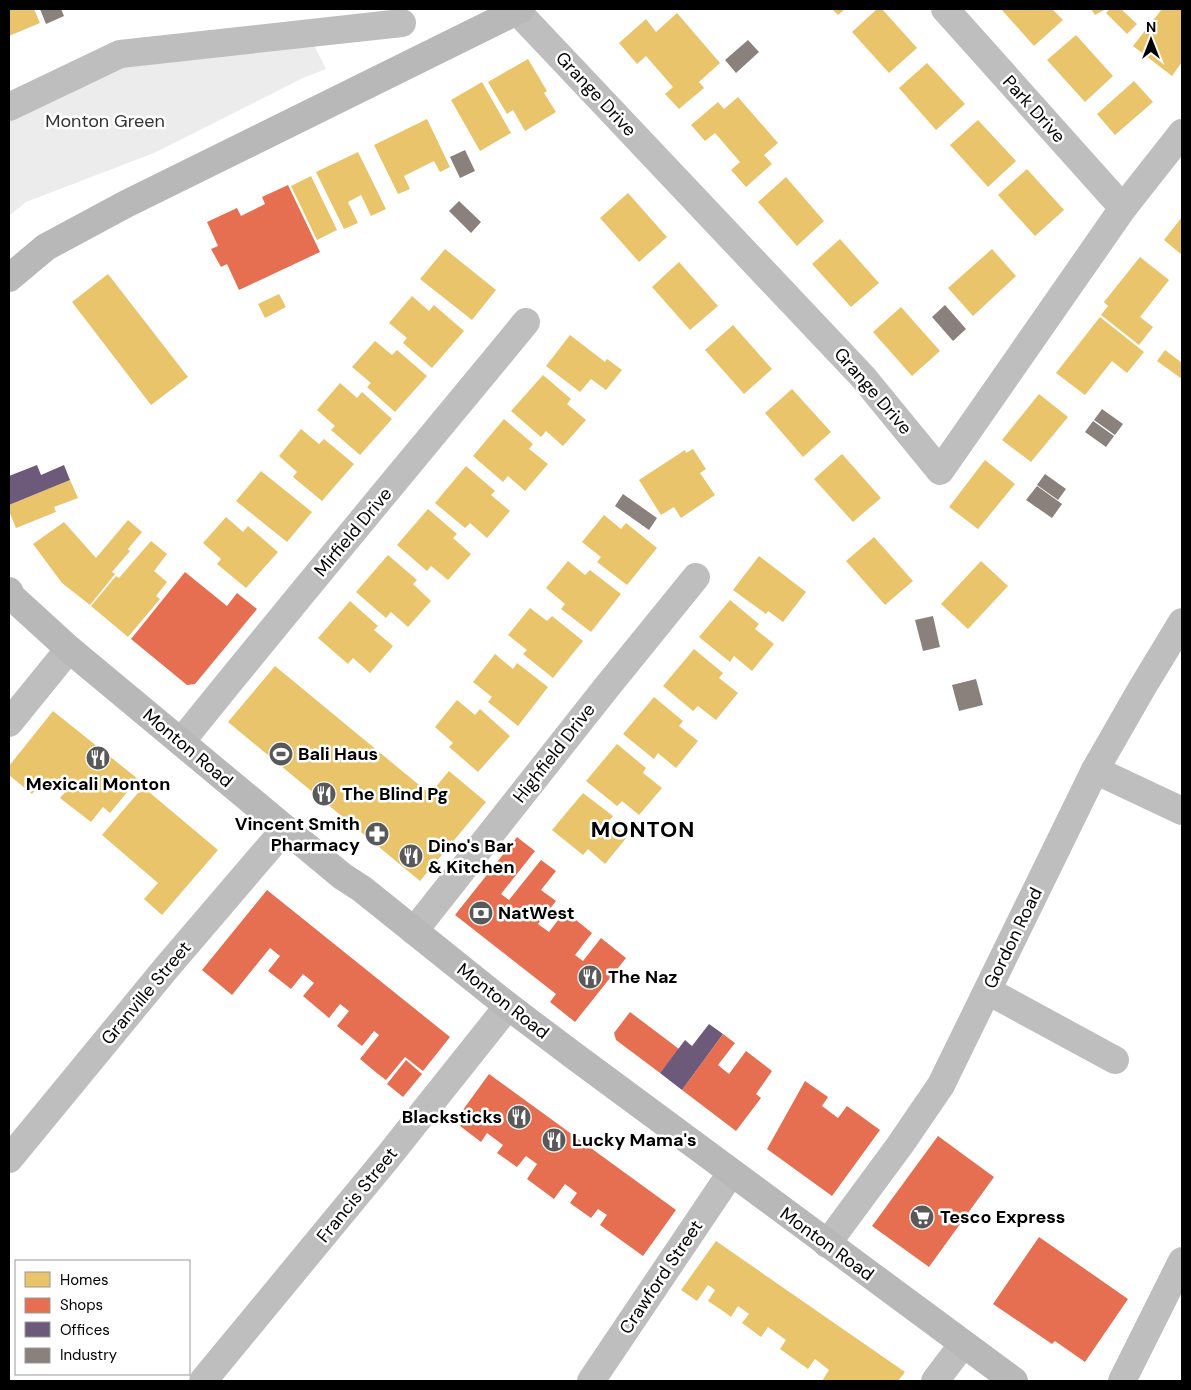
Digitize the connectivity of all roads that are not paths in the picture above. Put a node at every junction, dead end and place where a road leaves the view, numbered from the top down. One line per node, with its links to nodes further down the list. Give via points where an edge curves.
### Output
1 (945, 9): 6 (street, Park Drive)
2 (519, 10): 6 (street, Grange Drive, via 863,377 940,470); 7 (main road, via 126,204 46,247)
3 (402, 22): 4 (street, via 120,54)
4 (9, 107)
5 (1182, 133): 6 (street, Grange Drive)
6 (1123, 208)
7 (9, 278)
8 (526, 322): 14 (street, Mirfield Drive)
9 (696, 577): 18 (street, Highfield Drive)
10 (10, 594): 12 (main road, Monton Road)
11 (1182, 622): 15 (street, Gordon Road)
12 (69, 649): 13 (street); 14 (main road, Monton Road)
13 (9, 722)
14 (181, 742): 17 (main road, Monton Road)
15 (1095, 770): 16 (street); 19 (street, Gordon Road)
16 (1182, 811)
17 (285, 829): 18 (main road, Monton Road); 22 (street, Granville Street)
18 (414, 931): 20 (main road, Monton Road)
19 (988, 991): 21 (street); 24 (street, Gordon Road, via 941,1085)
20 (508, 1006): 23 (main road, Monton Road); 27 (street, Francis Street)
21 (1114, 1060)
22 (9, 1159)
23 (731, 1173): 24 (main road, Monton Road); 28 (street, Crawford Street)
24 (827, 1244): 26 (main road, Monton Road)
25 (1182, 1261): 31 (street)
26 (963, 1344): 29 (street); 30 (main road, Monton Road)
27 (203, 1381)
28 (591, 1381)
29 (935, 1381)
30 (1014, 1381)
31 (1122, 1381)

